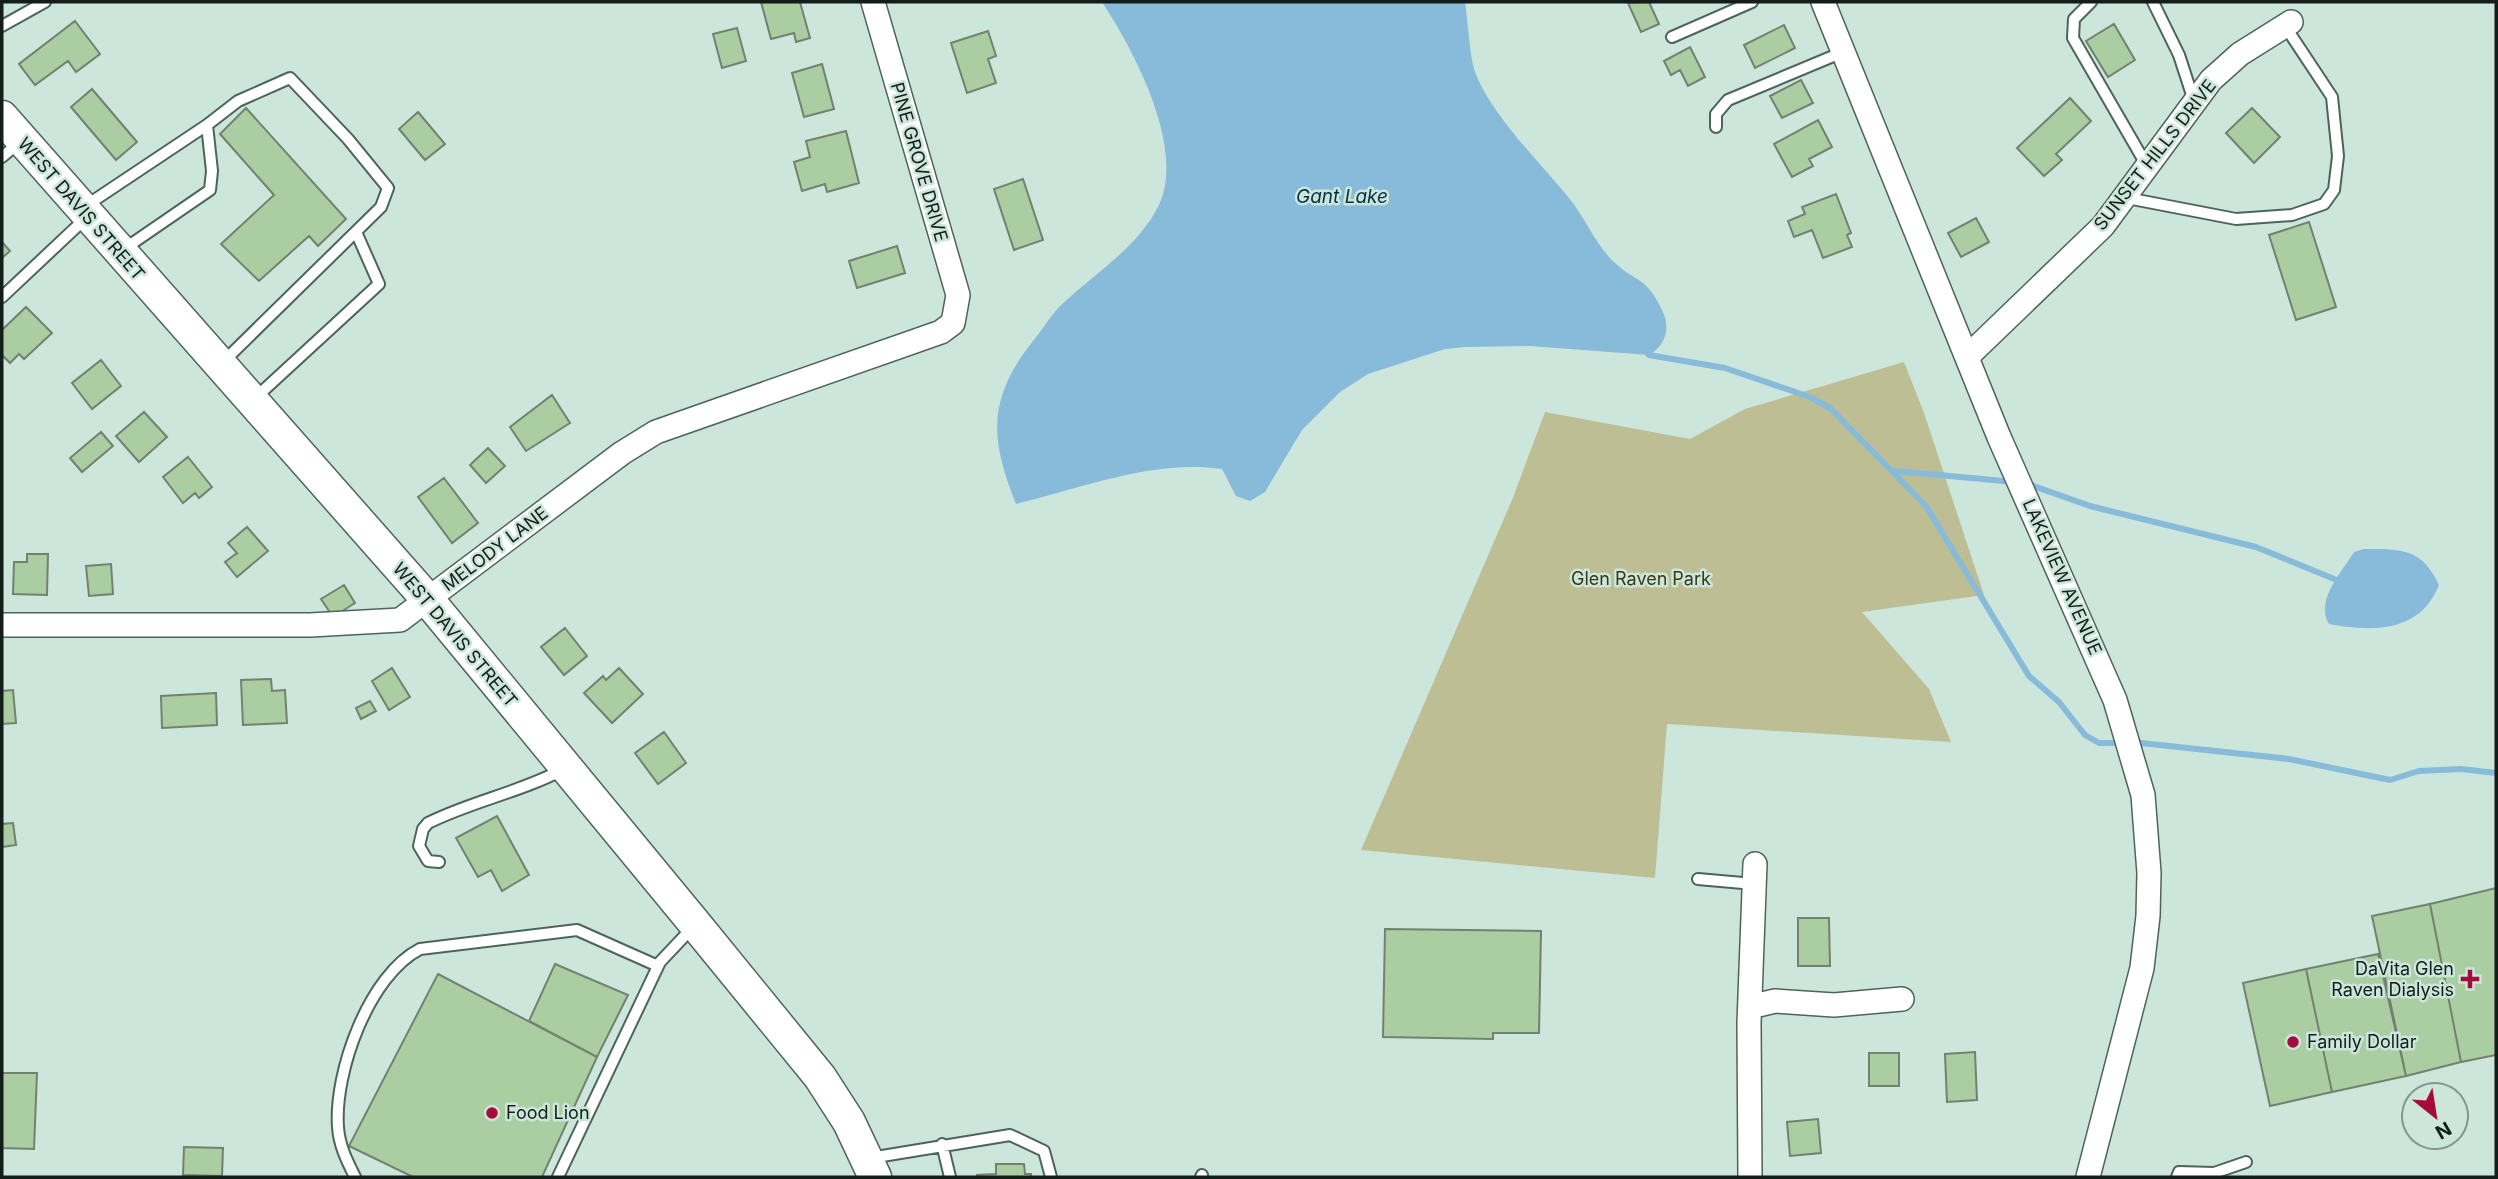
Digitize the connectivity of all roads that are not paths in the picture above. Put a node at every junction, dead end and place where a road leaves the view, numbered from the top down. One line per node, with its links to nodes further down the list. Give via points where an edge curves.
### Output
1 (45, 2): 8 (lane)
2 (873, 2): 21 (street, PINE GROVE DRIVE, via 958,295)
3 (1752, 2): 9 (lane)
4 (1823, 2): 10 (street, LAKEVIEW AVENUE)
5 (2091, 2): 15 (lane, via 2074,19 2073,38)
6 (2153, 2): 11 (lane, via 2179,55)
7 (2288, 24): 11 (street, SUNSET HILLS DRIVE, via 2240,54); 16 (lane, via 2332,97 2338,156 2334,190 2324,204 2292,215 2236,219)
8 (2, 26)
9 (1672, 37)
10 (1843, 52): 13 (lane, via 1728,100 1716,114); 22 (street, LAKEVIEW AVENUE)
11 (2194, 101): 15 (street, SUNSET HILLS DRIVE)
12 (207, 125): 17 (lane); 18 (lane, via 238,101 290,78 388,188 381,207); 19 (lane, via 210,190)
13 (1716, 127)
14 (8, 138): 17 (street, WEST DAVIS STREET)
15 (2147, 166): 16 (street, SUNSET HILLS DRIVE)
16 (2127, 198): 22 (street, SUNSET HILLS DRIVE)
17 (84, 213): 19 (street, WEST DAVIS STREET); 20 (lane)
18 (356, 232): 23 (lane); 24 (lane, via 379,284)
19 (119, 253): 23 (street, WEST DAVIS STREET)
20 (2, 297)
21 (953, 324): 25 (street, MELODY LANE, via 656,432)
22 (1967, 357): 43 (street, LAKEVIEW AVENUE, via 2115,700 2143,795 2149,873 2142,968)
23 (220, 365): 24 (street, WEST DAVIS STREET)
24 (252, 401): 25 (street, WEST DAVIS STREET)
25 (428, 600): 26 (street, MELODY LANE, via 400,620); 27 (street, WEST DAVIS STREET)
26 (2, 625)
27 (566, 768): 28 (lane, via 539,783 428,823 419,846 428,861); 31 (street, WEST DAVIS STREET)
28 (439, 862)
29 (1755, 874): 30 (lane); 34 (street)
30 (1698, 879)
31 (696, 925): 32 (lane, via 671,947); 37 (street, WEST DAVIS STREET, via 820,1077)
32 (658, 967): 38 (lane, via 577,930 420,949 409,955 377,990 346,1060 338,1126 341,1147); 39 (lane)
33 (1902, 999): 34 (street, via 1835,1005 1775,1001)
34 (1750, 1007): 42 (street)
35 (942, 1144): 37 (lane); 40 (lane); 41 (lane, via 1010,1135 1044,1152)
36 (2246, 1162): 44 (lane, via 2214,1173 2179,1172)
37 (872, 1168)
38 (355, 1177)
39 (558, 1177)
40 (950, 1177)
41 (1051, 1177)
42 (1749, 1177)
43 (2088, 1177)
44 (2177, 1177)

